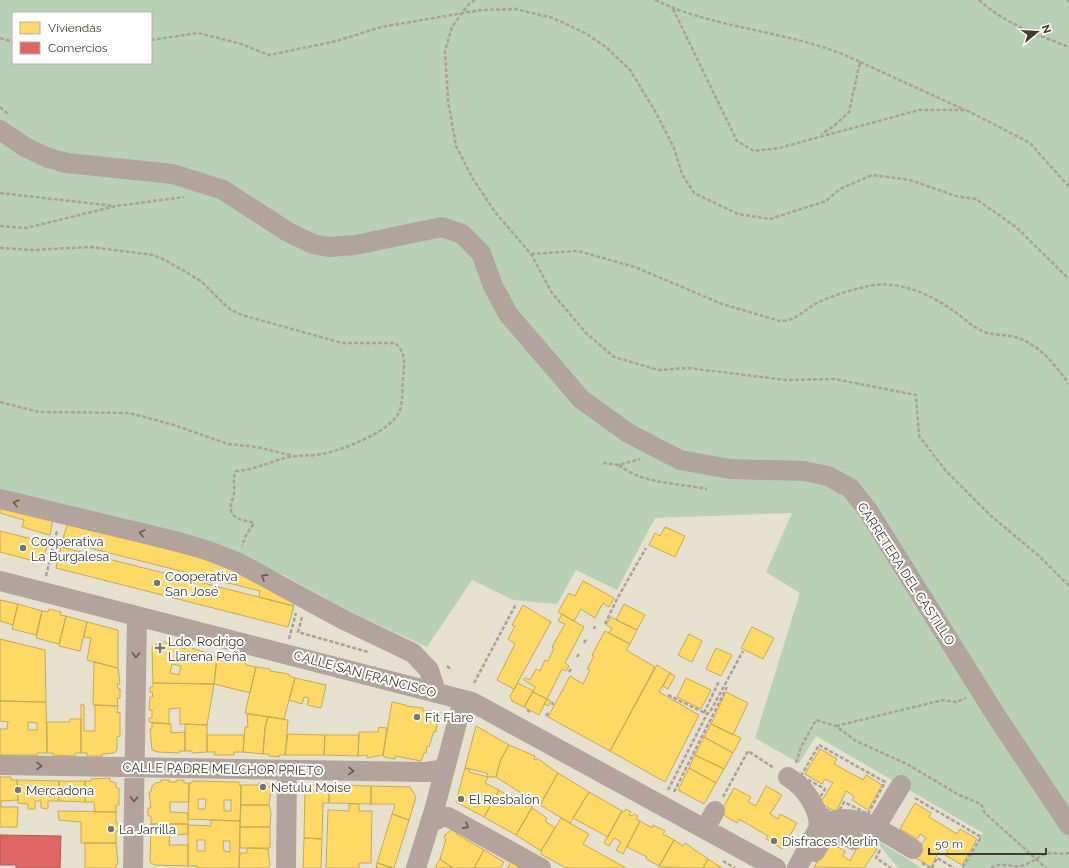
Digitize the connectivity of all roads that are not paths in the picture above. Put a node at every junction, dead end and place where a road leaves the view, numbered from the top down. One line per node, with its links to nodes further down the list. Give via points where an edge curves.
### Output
1 (0, 130): 16 (street, CARRETERA DEL CASTILLO, via 25,147 48,158 67,163 173,174 223,190 288,232 313,244 329,247 354,245 442,227 462,234 481,253 493,286 508,314 581,399 628,433 680,460 730,469 804,471 828,476 850,488 867,509 980,691)
2 (0, 499): 5 (street, one-way to 2, via 429,670 413,654 299,607 237,562 179,542)
3 (0, 581): 4 (street, CALLE SAN FRANCISCO)
4 (137, 616): 5 (street, CALLE SAN FRANCISCO, via 278,651 384,681); 9 (street, one-way to 9)
5 (436, 692): 6 (street, CALLE SAN FRANCISCO)
6 (463, 700): 8 (street); 19 (street, CALLE SAN FRANCISCO, via 667,799)
7 (0, 765): 9 (street, CALLE PADRE MELCHOR PRIETO, one-way to 9)
8 (445, 765): 10 (street, CALLE PADRE MELCHOR PRIETO, one-way to 8, via 433,772); 15 (street)
9 (135, 767): 10 (street, CALLE PADRE MELCHOR PRIETO); 22 (street, one-way to 22)
10 (287, 770): 23 (street)
11 (788, 777): 17 (street, via 803,790 814,806)
12 (901, 788): 18 (street)
13 (796, 801): 27 (street, via 806,811 810,823)
14 (715, 811): 19 (street)
15 (430, 823): 24 (street); 25 (street, one-way to 25, via 448,817)
16 (1069, 825)
17 (819, 827): 18 (street, via 829,821 840,819 862,821); 28 (street)
18 (875, 828): 21 (street)
19 (705, 829): 26 (street, CALLE SAN FRANCISCO)
20 (854, 840): 29 (street, via 845,834 825,835)
21 (913, 849)
22 (133, 868)
23 (286, 868)
24 (416, 868)
25 (542, 868)
26 (776, 868)
27 (786, 868)
28 (797, 868)
29 (806, 868)

